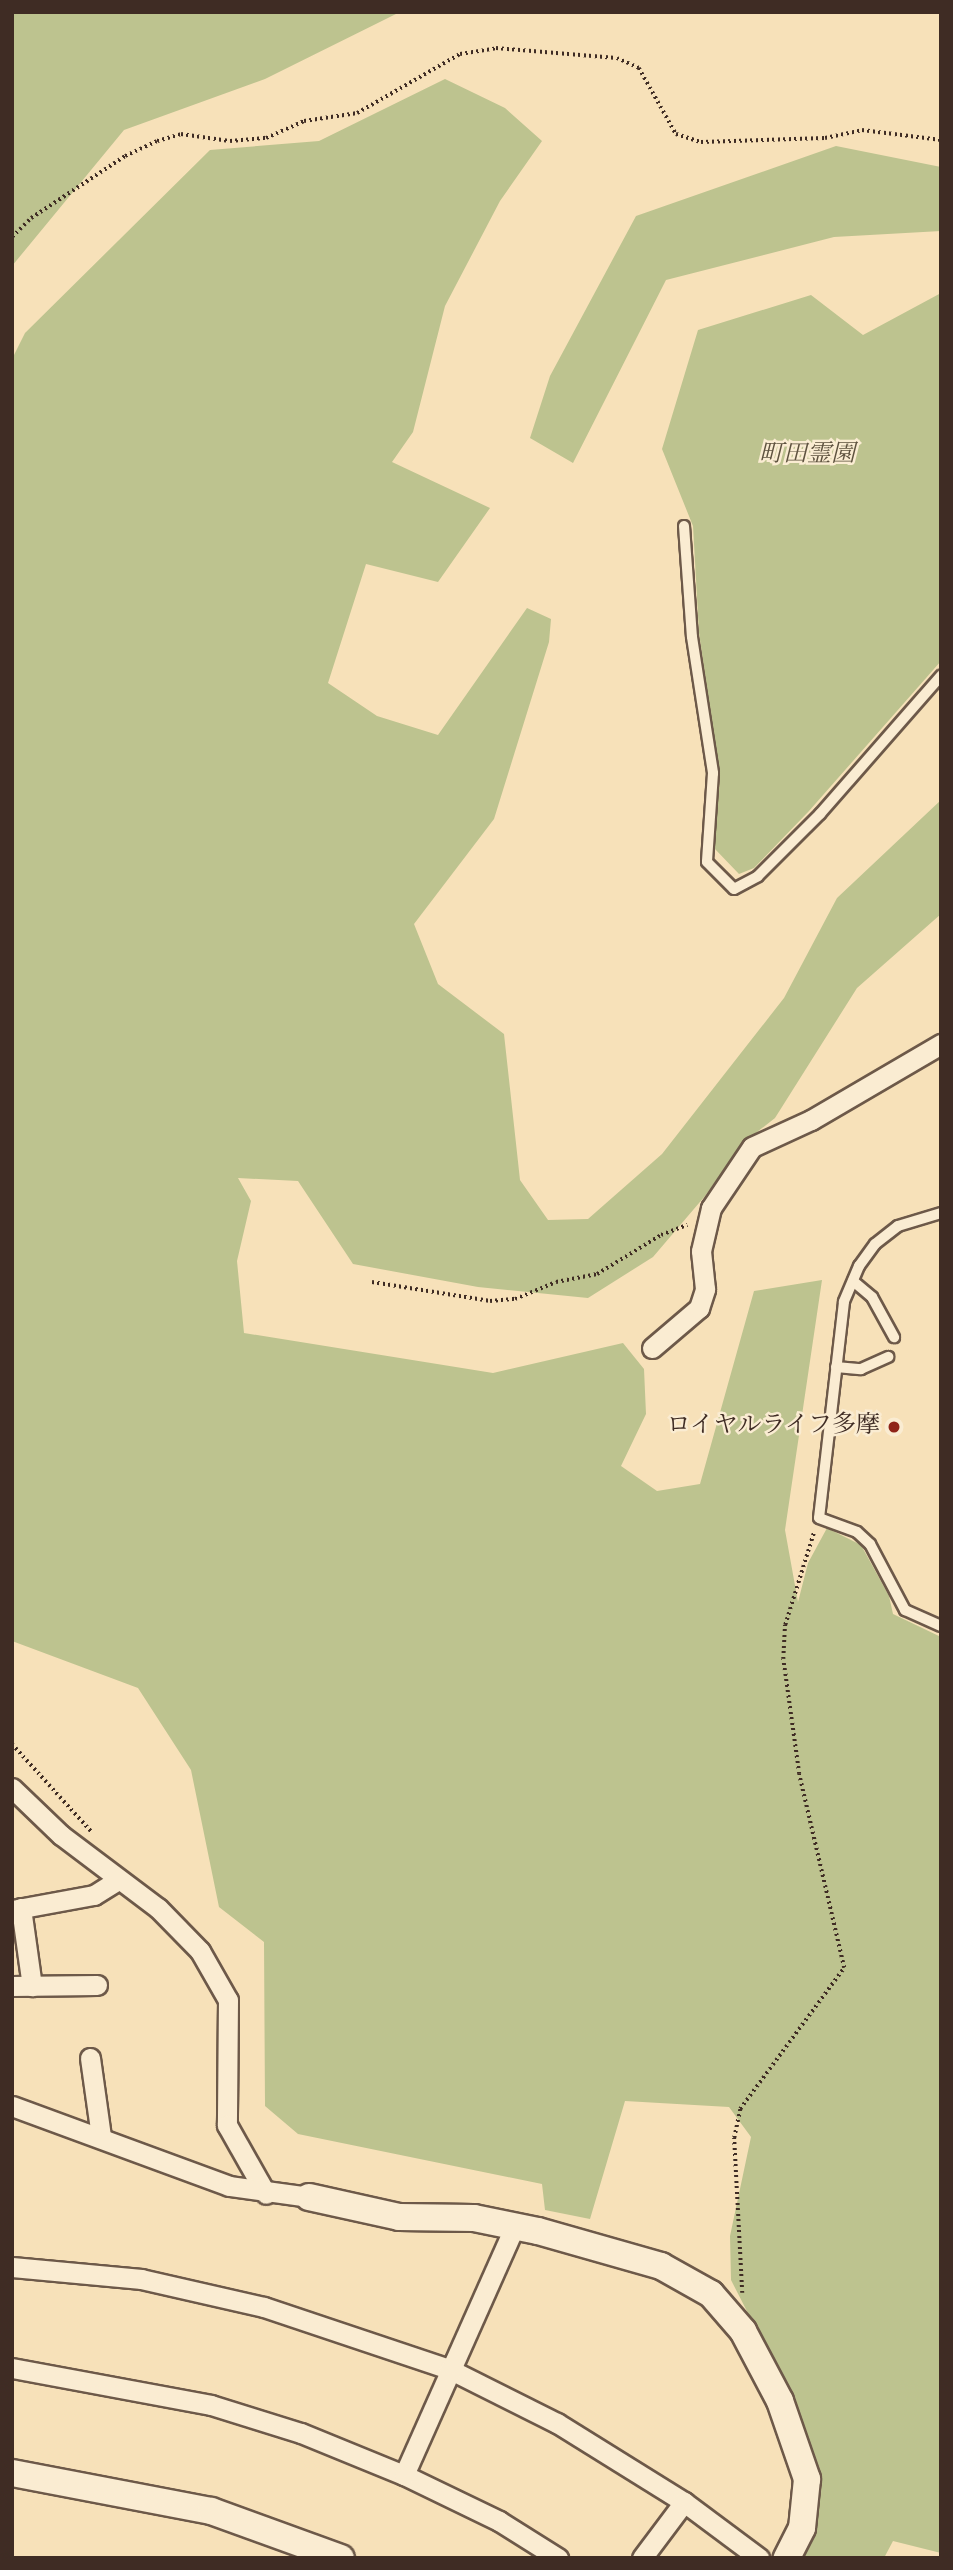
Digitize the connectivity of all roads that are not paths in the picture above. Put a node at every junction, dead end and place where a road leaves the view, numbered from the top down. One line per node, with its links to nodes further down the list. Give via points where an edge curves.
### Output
1 (684, 526): 2 (lane, via 692,637 713,773 707,862 734,889 758,876 820,814)
2 (941, 676)
3 (941, 1044): 7 (street, via 811,1120 752,1147 711,1208 701,1251 705,1289 699,1308)
4 (941, 1213): 5 (lane, via 898,1226 875,1244)
5 (853, 1281): 6 (lane, via 872,1297); 9 (lane, via 844,1302)
6 (894, 1337)
7 (652, 1348)
8 (888, 1357): 9 (lane, via 861,1369)
9 (836, 1367): 10 (lane, via 819,1518 857,1532 870,1544 905,1610)
10 (941, 1626)
11 (12, 1788): 12 (street)
12 (118, 1880): 13 (street, via 94,1895); 20 (street, via 158,1908 200,1951 228,2000 227,2125)
13 (17, 1909): 16 (street)
14 (97, 1985): 16 (street)
15 (12, 1986): 16 (street)
16 (32, 1986)
17 (90, 2058): 19 (street)
18 (12, 2106): 19 (street)
19 (101, 2136): 20 (street, via 229,2186)
20 (266, 2194): 21 (street)
21 (309, 2197): 22 (street, via 399,2217 474,2218)
22 (514, 2226): 25 (street); 33 (street, via 661,2266 711,2294 743,2330 780,2401 807,2479 804,2519)
23 (12, 2267): 25 (street, via 141,2279 264,2307)
24 (12, 2368): 27 (street, via 211,2405 301,2432)
25 (449, 2369): 27 (street); 28 (street, via 557,2423)
26 (12, 2473): 29 (street, via 211,2511)
27 (404, 2475): 30 (street, via 499,2521)
28 (684, 2502): 31 (street); 32 (street)
29 (341, 2558)
30 (558, 2558)
31 (642, 2558)
32 (759, 2558)
33 (788, 2558)

